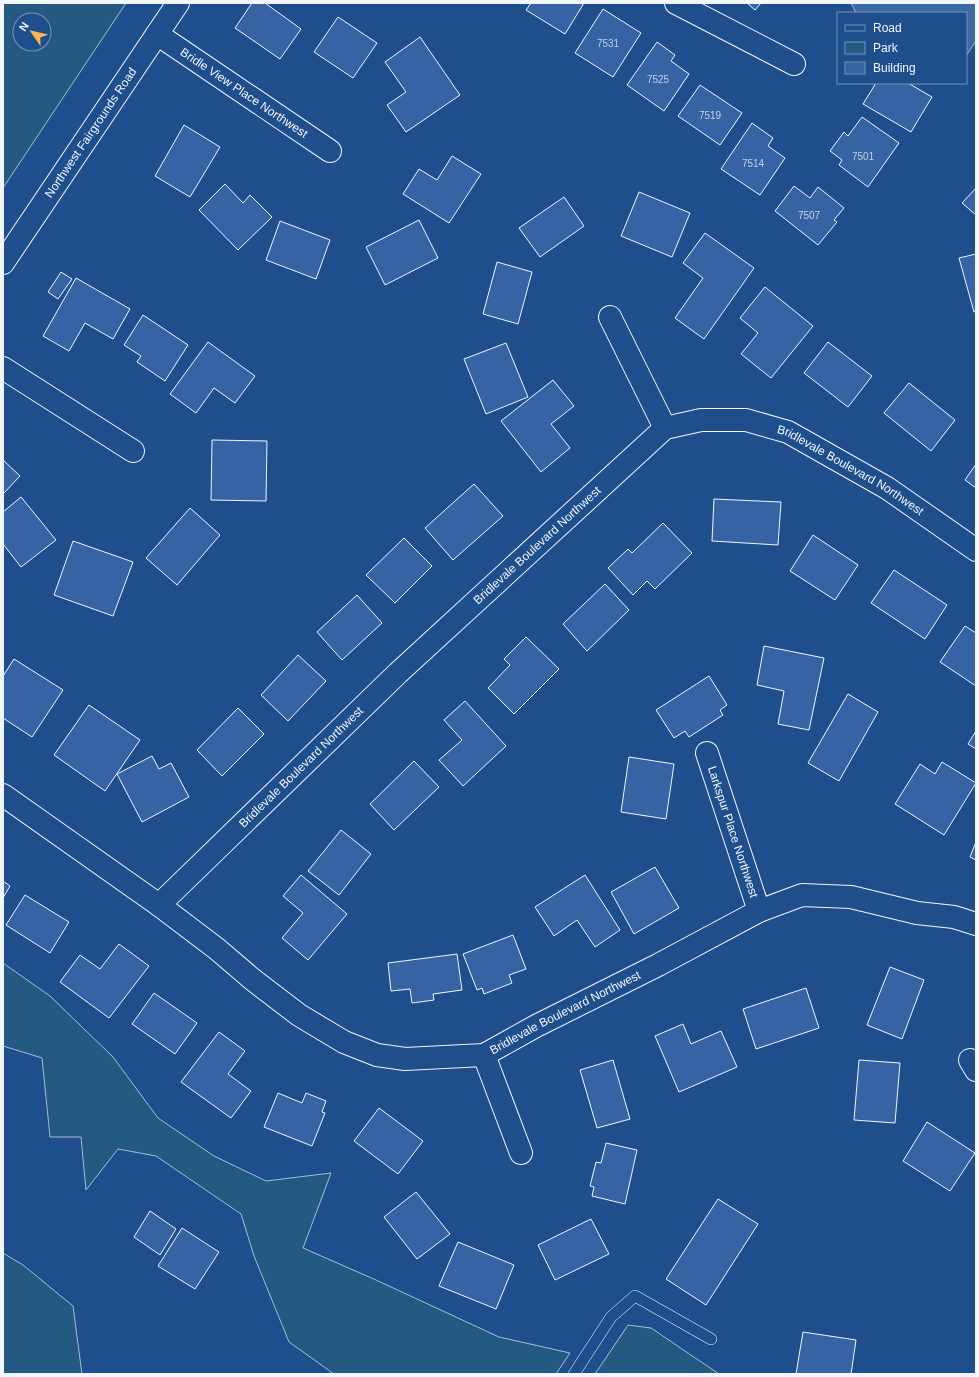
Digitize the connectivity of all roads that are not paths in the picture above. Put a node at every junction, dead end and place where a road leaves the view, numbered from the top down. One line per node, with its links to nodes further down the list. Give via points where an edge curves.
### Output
1 (178, 3): 3 (street, Northwest Fairgrounds Road)
2 (676, 3): 4 (street)
3 (157, 34): 5 (street, Bridle View Place Northwest); 6 (street, Northwest Fairgrounds Road)
4 (794, 64)
5 (330, 151)
6 (3, 263)
7 (610, 317): 9 (street)
8 (3, 368): 10 (street)
9 (665, 428): 11 (street, Bridlevale Boulevard Northwest, via 701,420 746,420 788,432 887,488); 14 (street, Bridlevale Boulevard Northwest, via 398,673)
10 (133, 451)
11 (976, 550)
12 (707, 753): 15 (street, Larkspur Place Northwest)
13 (3, 795): 14 (street, Bridlevale Boulevard Northwest)
14 (159, 905): 17 (street, Bridlevale Boulevard Northwest, via 299,1015 344,1042 377,1055 405,1059)
15 (759, 911): 16 (street, Bridlevale Boulevard Northwest, via 802,895 851,897 917,913 954,917); 17 (street, Bridlevale Boulevard Northwest)
16 (976, 924)
17 (484, 1055): 18 (street)
18 (521, 1153)
19 (711, 1339): 20 (lane, via 635,1296 611,1317)
20 (574, 1374)

